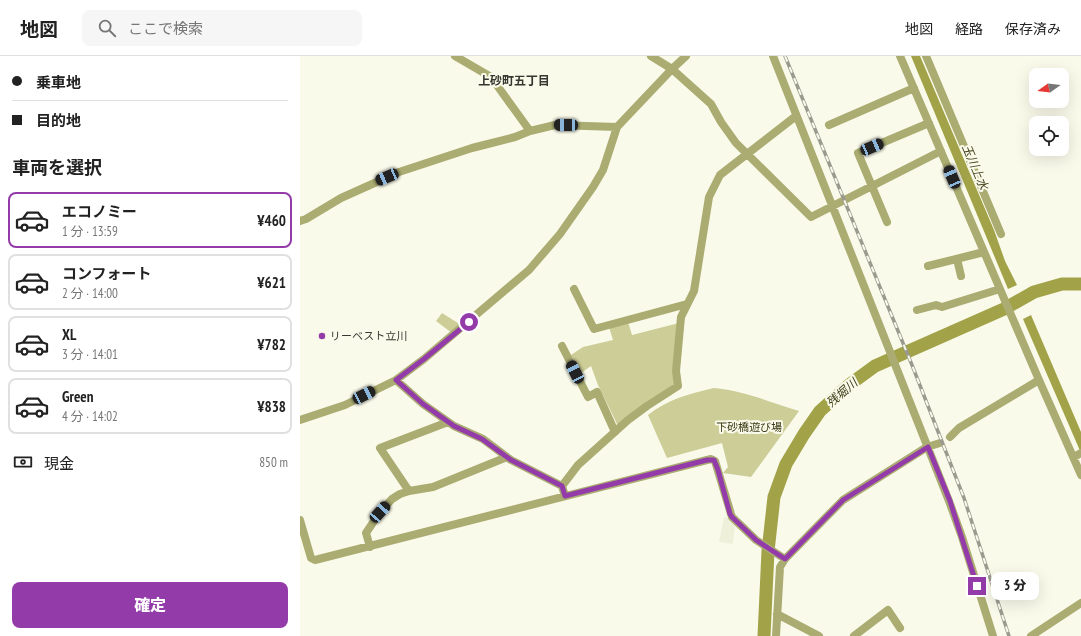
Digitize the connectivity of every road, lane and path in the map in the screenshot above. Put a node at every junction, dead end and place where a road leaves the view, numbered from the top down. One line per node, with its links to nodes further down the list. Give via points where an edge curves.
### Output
1 (454, 56): 13 (street, via 491,77)
2 (651, 56): 7 (street)
3 (686, 56): 7 (street)
4 (773, 56): 9 (street)
5 (900, 56): 8 (street)
6 (926, 56): 20 (street)
7 (672, 69): 12 (street); 15 (street, via 711,104 733,139)
8 (914, 88): 10 (street); 11 (street)
9 (796, 116): 15 (street); 17 (street)
10 (929, 123): 14 (street); 16 (street, via 858,153)
11 (830, 125)
12 (617, 127): 13 (street, via 555,125); 30 (street, via 603,170 593,187 560,234 529,270)
13 (530, 131): 18 (street, via 399,172 341,198)
14 (941, 151): 16 (street); 21 (street)
15 (747, 154): 17 (street, via 811,217); 27 (street, via 720,176 709,197 694,291)
16 (872, 186): 17 (street); 19 (street)
17 (832, 206): 37 (street)
18 (300, 221)
19 (887, 222)
20 (1001, 234)
21 (984, 252): 22 (street); 26 (street)
22 (957, 259): 23 (street); 24 (street)
23 (928, 266)
24 (961, 276)
25 (574, 289): 27 (street, via 594,329)
26 (1002, 293): 28 (street); 31 (street)
27 (687, 304): 34 (street, via 681,318 676,371 678,386 646,406)
28 (917, 310)
29 (562, 346): 34 (street, via 588,397 597,392)
30 (396, 380): 32 (street, via 345,405); 33 (street)
31 (1039, 380): 35 (street, via 959,428); 38 (street)
32 (300, 420)
33 (448, 422): 39 (street, via 482,439); 42 (street, via 380,448)
34 (615, 432): 41 (street, via 578,465)
35 (950, 438)
36 (940, 443): 37 (street)
37 (928, 447): 46 (street, via 843,500); 53 (street, via 957,522)
38 (1078, 455): 40 (street)
39 (507, 457): 41 (street); 42 (street, via 433,487)
40 (1081, 475)
41 (562, 486): 43 (street)
42 (409, 491): 45 (street, via 392,499 380,512 366,533)
43 (565, 496): 45 (street); 46 (street, via 711,459 718,470 730,514 760,543)
44 (300, 520): 45 (street, via 310,558 321,559)
45 (370, 547)
46 (785, 559): 48 (street, via 780,567)
47 (1081, 603): 54 (street)
48 (777, 614): 50 (street); 51 (street)
49 (900, 628): 52 (street, via 888,610)
50 (776, 636)
51 (819, 636)
52 (854, 636)
53 (993, 636)
54 (1031, 636)

